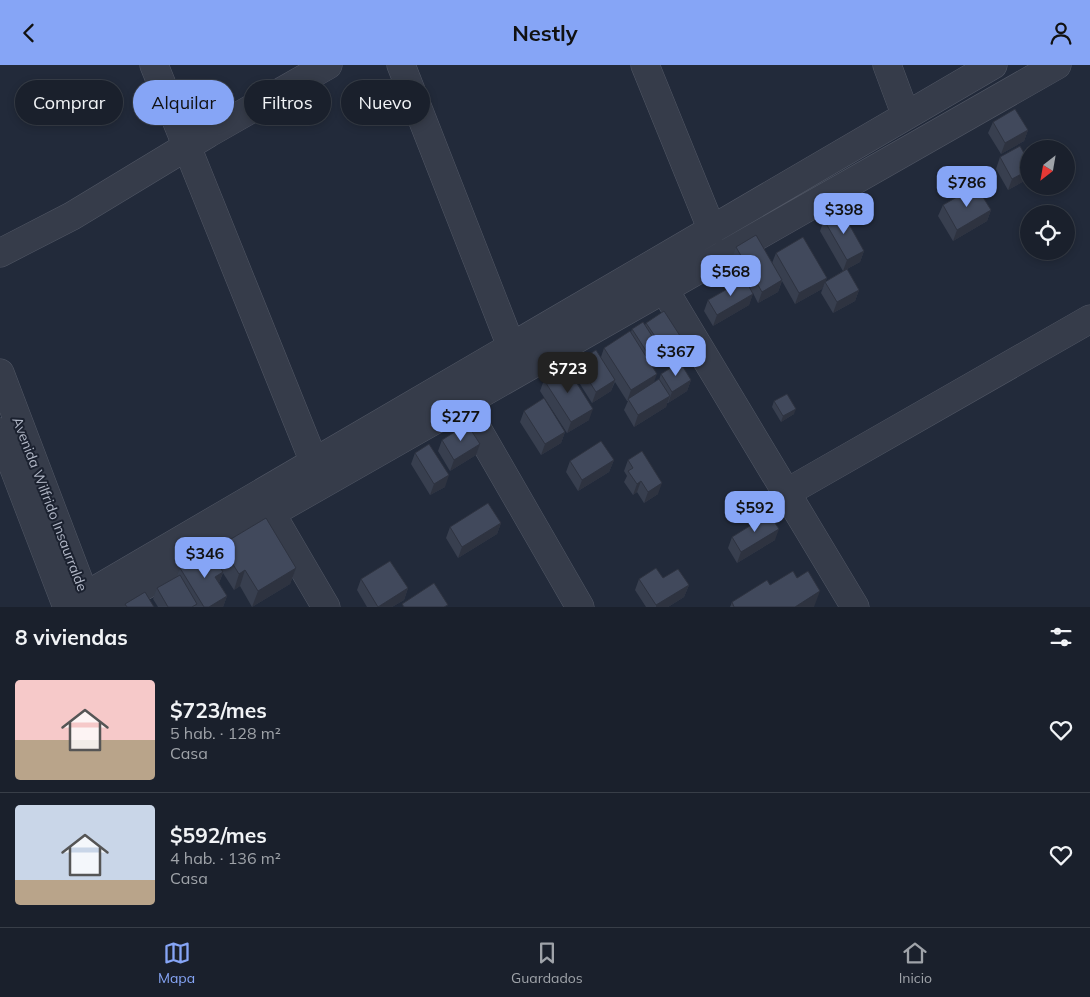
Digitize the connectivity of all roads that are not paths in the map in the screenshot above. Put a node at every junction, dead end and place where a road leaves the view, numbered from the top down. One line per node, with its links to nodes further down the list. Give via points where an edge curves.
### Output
1 (154, 65): 9 (street)
2 (328, 65): 9 (street)
3 (401, 65): 15 (street)
4 (645, 65): 10 (street)
5 (887, 65): 8 (street)
6 (993, 65): 8 (street)
7 (1057, 65): 13 (street)
8 (906, 116): 10 (street)
9 (187, 147): 11 (street, via 72,216); 19 (street)
10 (712, 230): 12 (street)
11 (0, 253)
12 (650, 265): 13 (street); 15 (street)
13 (664, 289): 17 (street); 20 (street)
14 (1090, 319): 20 (street)
15 (511, 346): 19 (street)
16 (0, 373): 22 (street, Avenida Wilfrido Insaurralde)
17 (463, 404): 21 (street); 24 (street)
18 (0, 432): 22 (street, Avenida Wilfrido Insaurralde)
19 (314, 462): 21 (street)
20 (786, 493): 25 (street)
21 (267, 503): 22 (street); 23 (street)
22 (83, 604)
23 (326, 607)
24 (580, 607)
25 (855, 607)

